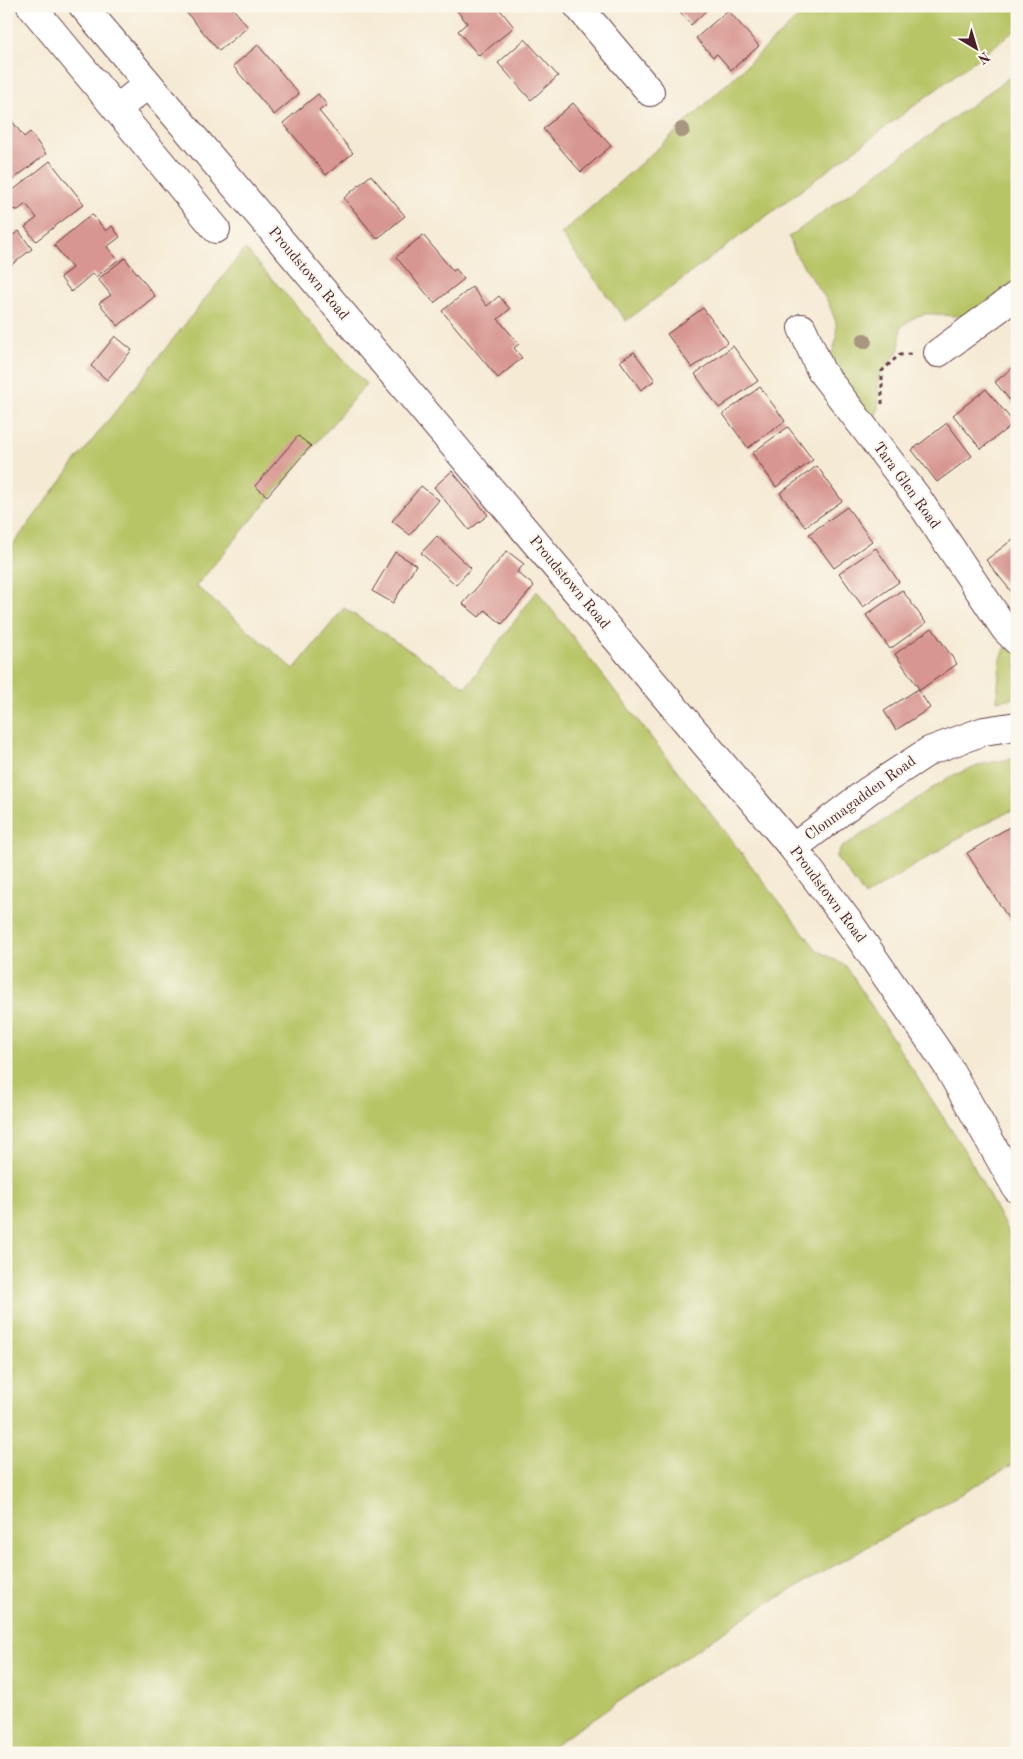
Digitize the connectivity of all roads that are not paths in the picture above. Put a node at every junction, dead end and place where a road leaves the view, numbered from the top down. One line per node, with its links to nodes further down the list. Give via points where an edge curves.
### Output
1 (31, 6): 6 (main road)
2 (82, 6): 4 (main road, Proudstown Road)
3 (578, 6): 5 (main road)
4 (148, 84): 6 (main road); 13 (main road, Proudstown Road)
5 (650, 92)
6 (117, 109): 7 (main road)
7 (216, 229)
8 (1017, 295): 10 (main road)
9 (802, 328): 11 (main road, Tara Glen Road, via 821,371 916,496 1005,629)
10 (938, 353)
11 (1017, 641)
12 (1017, 726): 13 (main road, Clonmagadden Road, via 984,732 929,751 868,791)
13 (793, 848): 14 (main road, Proudstown Road, via 851,925 947,1065)
14 (1017, 1189)

